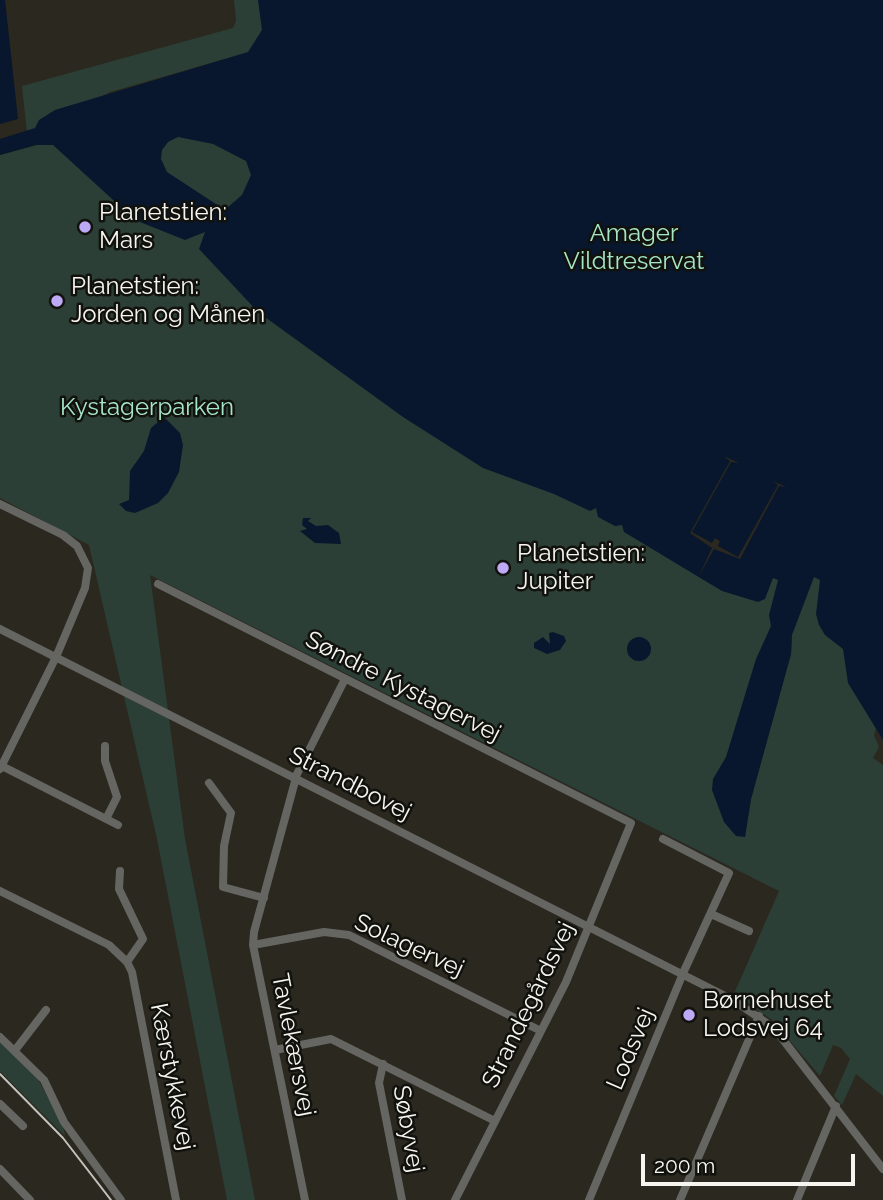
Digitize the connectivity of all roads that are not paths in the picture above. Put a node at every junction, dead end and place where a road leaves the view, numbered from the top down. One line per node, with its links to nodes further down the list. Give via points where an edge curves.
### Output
1 (0, 504): 4 (street, via 63,535 77,547 88,568 85,589)
2 (158, 584): 5 (street, Søndre Kystagervej)
3 (0, 629): 4 (street, Strandbovej)
4 (56, 657): 7 (street); 8 (street, Strandbovej)
5 (345, 679): 8 (street, Tavlekærsvej); 11 (street, Søndre Kystagervej)
6 (105, 746): 10 (street, via 117,797)
7 (1, 767): 10 (street)
8 (296, 778): 16 (street, Tavlekærsvej); 18 (street, Strandbovej)
9 (209, 783): 16 (street, via 231,813 223,887)
10 (106, 819): 12 (street)
11 (631, 823): 18 (street, Strandegårdsvej)
12 (117, 825)
13 (663, 839): 17 (street, Lodsvej, via 729,873)
14 (120, 871): 21 (street, via 119,889 143,939)
15 (0, 891): 21 (street, via 109,946)
16 (264, 898): 20 (street, Tavlekærsvej)
17 (710, 914): 19 (street); 22 (street, Lodsvej)
18 (589, 926): 22 (street, Strandbovej); 25 (street, Strandegårdsvej)
19 (749, 931)
20 (253, 945): 25 (street, Solagervej, via 324,932 349,935); 28 (street, Tavlekærsvej)
21 (127, 962): 38 (street, Kærstykkevej)
22 (682, 974): 24 (street, Strandbovej); 42 (street, Lodsvej)
23 (46, 1010): 27 (street)
24 (759, 1016): 31 (street, Strandbovej, via 785,1041); 43 (street)
25 (541, 1031): 32 (street, Strandegårdsvej)
26 (0, 1037): 27 (street)
27 (16, 1049): 37 (street, via 44,1080 64,1122)
28 (275, 1050): 29 (street, via 331,1039); 39 (street, Tavlekærsvej)
29 (383, 1064): 32 (street); 40 (street, Søbyvej, via 379,1083)
30 (0, 1105): 33 (street)
31 (836, 1107): 35 (street, Strandbovej); 44 (street)
32 (495, 1121): 41 (street, Strandegårdsvej)
33 (23, 1126)
34 (0, 1169): 36 (street)
35 (883, 1169)
36 (30, 1200)
37 (121, 1200)
38 (176, 1200)
39 (305, 1200)
40 (402, 1200)
41 (455, 1200)
42 (589, 1200)
43 (680, 1200)
44 (797, 1200)

